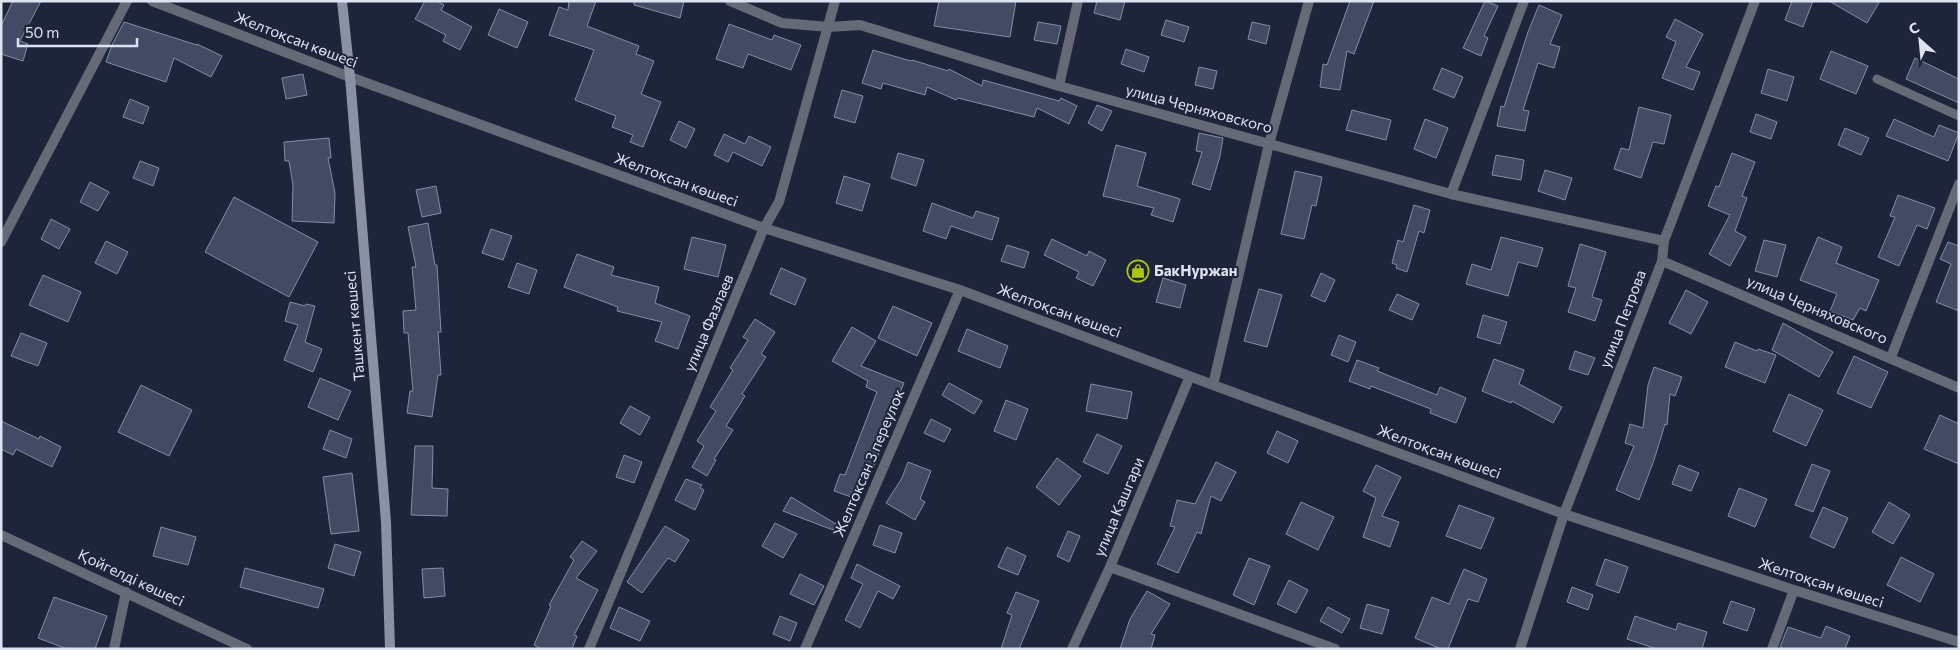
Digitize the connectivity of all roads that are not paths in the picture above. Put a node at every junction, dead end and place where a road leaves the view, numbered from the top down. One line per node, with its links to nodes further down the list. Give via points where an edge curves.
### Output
1 (127, 1): 18 (street)
2 (152, 1): 11 (street, Желтоқсан көшесі)
3 (342, 1): 11 (main road, Ташкент көшесі)
4 (730, 1): 10 (street, улица Черняховского, via 782,23)
5 (835, 1): 10 (street, улица Фазлаев)
6 (1078, 1): 13 (street)
7 (1309, 1): 15 (street)
8 (1524, 1): 17 (street)
9 (1754, 1): 20 (street, улица Петрова)
10 (829, 27): 13 (street, улица Черняховского, via 860,26); 19 (street, улица Фазлаев, via 779,202)
11 (350, 77): 19 (street, Желтоқсан көшесі); 37 (main road, Ташкент көшесі, via 386,522)
12 (1877, 79): 14 (lane)
13 (1059, 86): 15 (street, улица Черняховского)
14 (1959, 116)
15 (1269, 144): 17 (street, улица Черняховского); 26 (street)
16 (1959, 184): 24 (street)
17 (1451, 194): 20 (street, улица Черняховского)
18 (5, 224): 21 (street)
19 (764, 228): 23 (street, Желтоқсан көшесі); 38 (street, улица Фазлаев)
20 (1664, 241): 22 (street, улица Петрова)
21 (1, 242)
22 (1662, 261): 24 (street, улица Черняховского); 28 (street, улица Петрова)
23 (960, 290): 25 (street, Желтоқсан көшесі); 39 (street, Желтоксан 3 переулок)
24 (1890, 357): 27 (street, улица Черняховского)
25 (1190, 376): 26 (street, Желтоқсан көшесі); 30 (street, улица Кашгари)
26 (1213, 385): 28 (street, Желтоқсан көшесі)
27 (1959, 388)
28 (1564, 514): 31 (street, Желтоқсан көшесі); 43 (street, улица Петрова)
29 (1, 535): 32 (street, Қойгелді көшесі)
30 (1110, 567): 33 (street); 40 (street, улица Кашгари)
31 (1794, 590): 34 (street, Желтоқсан көшесі); 44 (street)
32 (126, 592): 35 (street); 36 (street, Қойгелді көшесі)
33 (1306, 638): 41 (street); 42 (street)
34 (1959, 642)
35 (114, 649)
36 (247, 649)
37 (390, 649)
38 (589, 649)
39 (805, 649)
40 (1072, 649)
41 (1302, 649)
42 (1335, 649)
43 (1520, 649)
44 (1772, 649)

